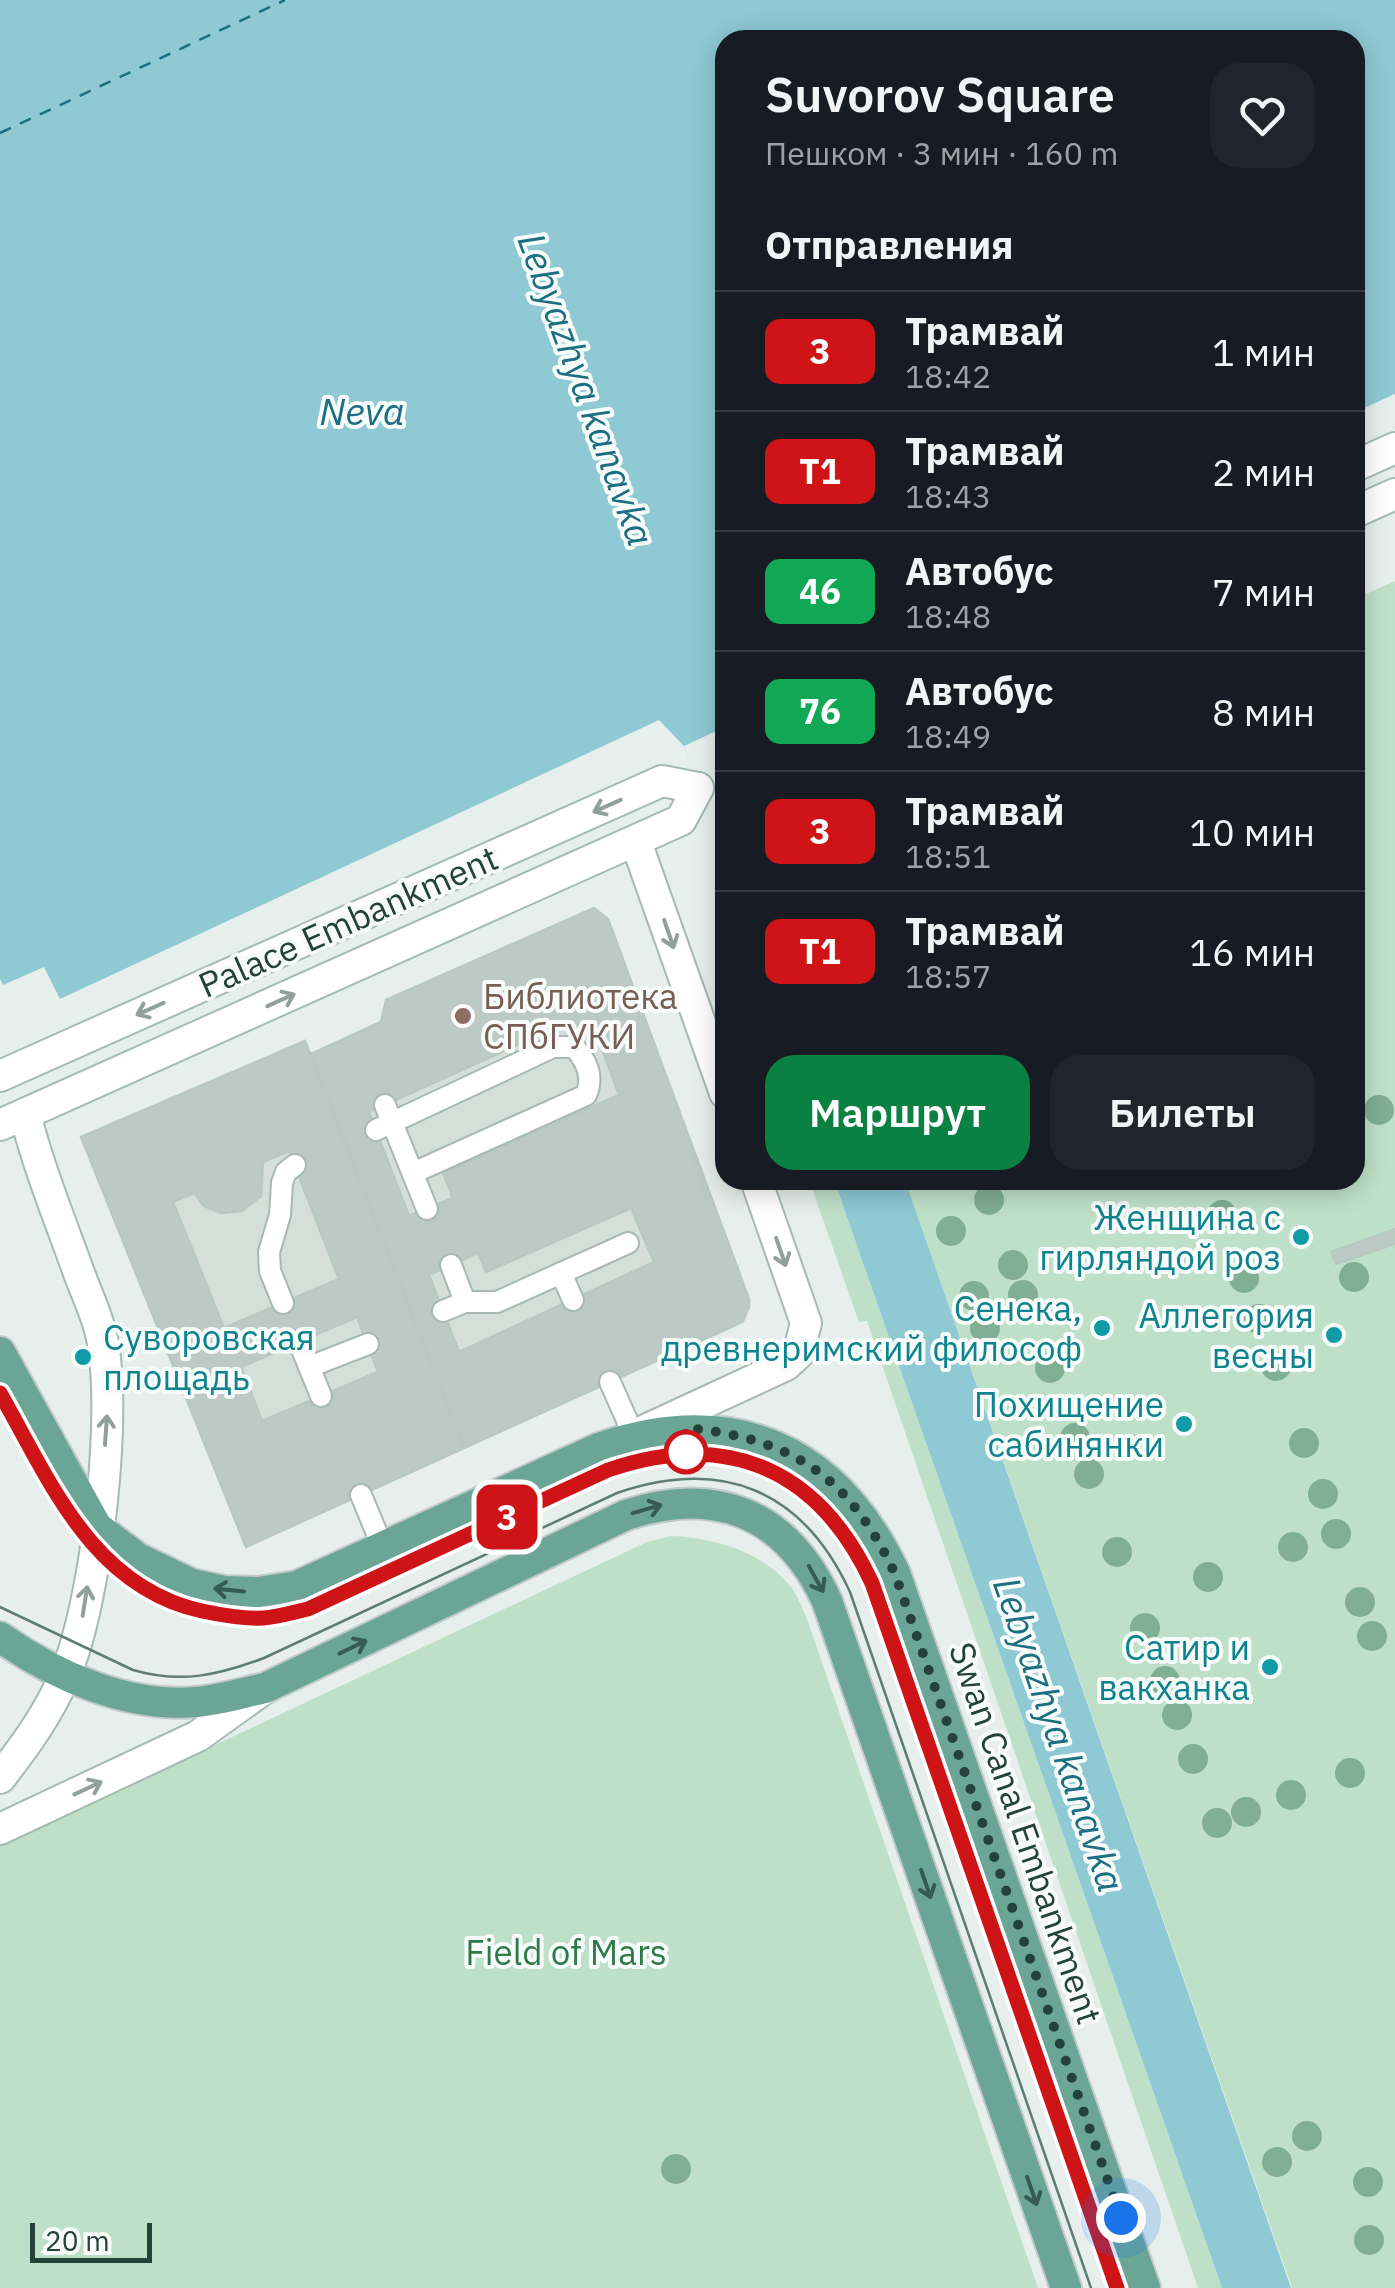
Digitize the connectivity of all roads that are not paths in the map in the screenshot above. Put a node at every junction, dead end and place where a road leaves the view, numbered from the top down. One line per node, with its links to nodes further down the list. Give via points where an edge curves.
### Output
1 (1395, 448): 2 (street)
2 (1365, 462)
3 (1395, 494): 4 (street)
4 (1365, 508)
5 (712, 782): 6 (street, Palace Embankment, via 681,820); 8 (street, Palace Embankment, one-way to 8, via 662,781)
6 (636, 842): 7 (street, one-way to 7); 9 (street, Palace Embankment, one-way to 6)
7 (715, 1065)
8 (0, 1076)
9 (12, 1120): 29 (street, one-way to 9, via 108,1371 100,1329 35,1155)
10 (294, 1165): 19 (lane, via 282,1183 269,1252)
11 (413, 1173): 11 (lane, via 384,1119 554,1047 574,1048 589,1072 586,1095); 13 (lane)
12 (759, 1190): 27 (street, one-way to 27, via 806,1323 798,1354)
13 (427, 1209)
14 (628, 1243): 16 (lane)
15 (450, 1265): 18 (lane)
16 (561, 1272): 17 (lane); 18 (lane, via 497,1302)
17 (573, 1300)
18 (465, 1302): 20 (lane)
19 (283, 1303)
20 (443, 1311)
21 (299, 1342): 24 (lane)
22 (368, 1344): 24 (lane)
23 (0, 1352): 29 (main road)
24 (309, 1367): 26 (lane)
25 (610, 1382): 27 (lane)
26 (321, 1396)
27 (634, 1436): 30 (main road, Swan Canal Embankment); 37 (main road, Swan Canal Embankment, via 686,1428 775,1446 849,1498 876,1534)
28 (362, 1495): 30 (lane)
29 (96, 1527): 30 (main road, Swan Canal Embankment, one-way to 29, via 297,1586 224,1591 138,1558); 32 (street, one-way to 29, via 84,1614)
30 (384, 1548)
31 (0, 1637): 32 (main road)
32 (66, 1674): 33 (main road, via 119,1695 170,1702); 34 (street)
33 (265, 1688): 35 (street, one-way to 33, via 198,1736); 36 (main road, one-way to 36, via 656,1505 717,1504 772,1528 796,1548 828,1601)
34 (0, 1778)
35 (0, 1829)
36 (1066, 2288)
37 (1145, 2288)

